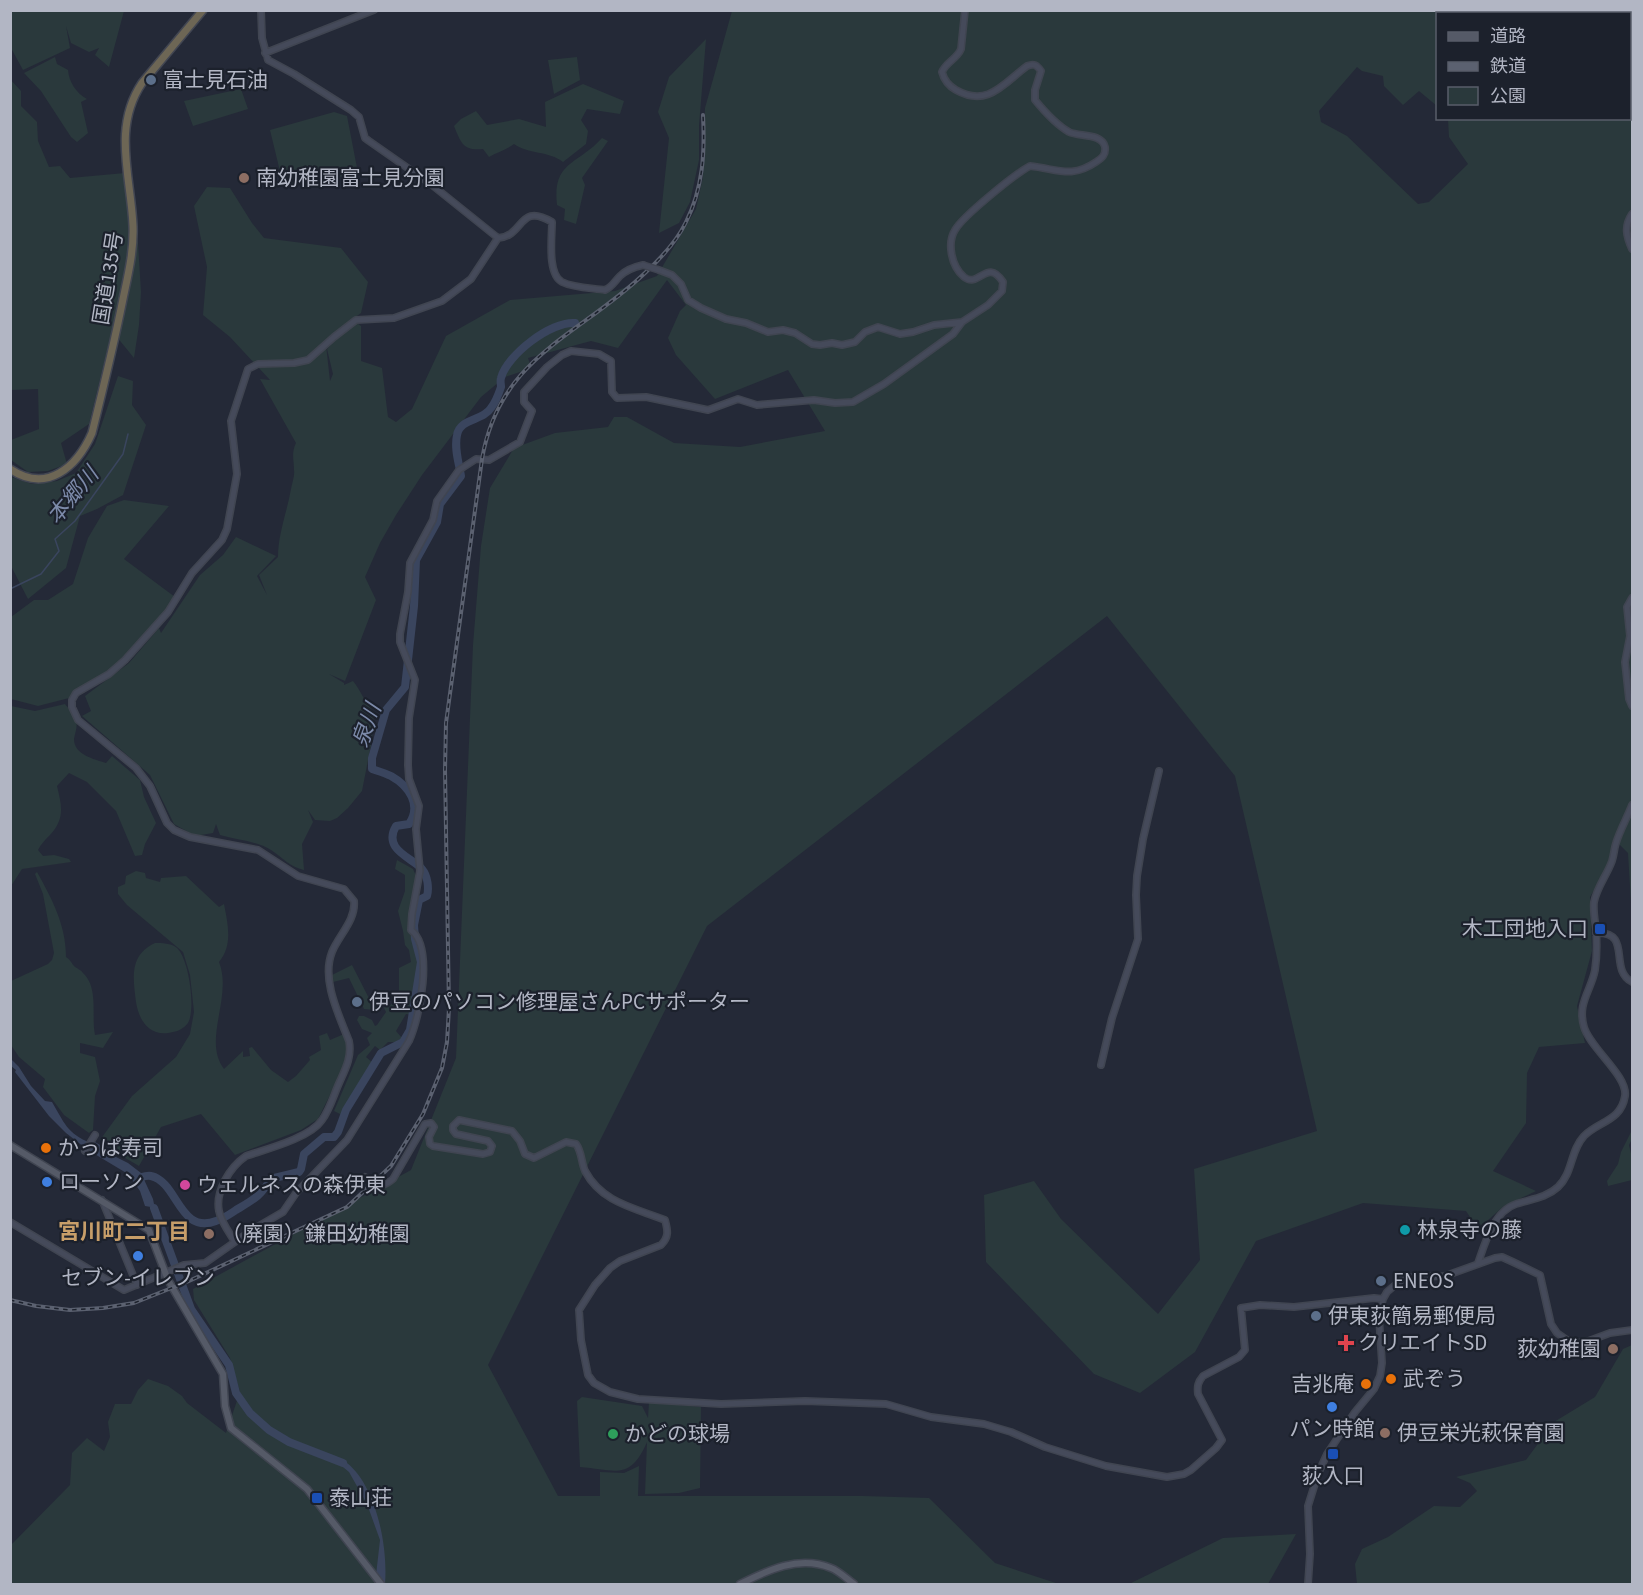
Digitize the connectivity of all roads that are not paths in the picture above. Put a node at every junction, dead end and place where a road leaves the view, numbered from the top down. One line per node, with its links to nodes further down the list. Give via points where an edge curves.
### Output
1 (203, 10): 10 (highway, 国道135号, via 142,83 128,115 124,147 133,252 92,433 78,457 56,476 28,478)
2 (261, 10): 5 (street)
3 (374, 10): 5 (street)
4 (965, 10): 9 (street, via 959,54 942,72 947,83 979,98 1000,88 1027,66 1037,65 1041,71 1035,100 1068,131 1099,139 1106,151 1090,166 1074,172 1030,166 959,223 950,249 964,278 970,280 994,272 1004,285 988,305)
5 (265, 53): 7 (street, via 271,63 351,110 359,117 365,138)
6 (1632, 214): 8 (street, via 1626,229)
7 (498, 238): 9 (street, bridge, via 510,235 525,219 541,215 552,222 552,262 554,273 562,282 605,290 632,268 643,265 672,274 688,300 701,308 768,332 795,333 812,344 855,342 878,327 900,333); 24 (street, via 471,279 442,301 394,318 356,320 308,360 258,364 248,369 231,421 237,474 222,540 192,573 168,612 125,660 76,693 72,700 78,720 136,768 174,830 190,837 258,850 298,876 344,889 354,901 354,912 329,964 331,987 351,1050 346,1068 315,1127 246,1156 234,1168 220,1193 221,1217)
8 (1632, 249)
9 (962, 322): 24 (street, via 953,334 853,402 814,400 757,405 738,399 708,410 646,397 622,400 612,392 611,361 599,354 571,351 524,392 524,402 532,411 520,442 489,460 476,459 464,466 438,501 433,520 410,563 400,634 415,680 408,765 419,806 416,829 420,868 411,930 417,935 424,963 416,1025 347,1140 283,1212)
10 (10, 469)
11 (1632, 598): 12 (street, via 1627,606 1630,636 1625,662)
12 (1632, 706)
13 (1159, 771): 17 (street, via 1137,876 1138,939)
14 (1632, 805): 15 (street, via 1595,897)
15 (1596, 933): 16 (street, via 1612,934 1623,974); 25 (street, via 1594,972 1584,996 1584,1027 1624,1085 1625,1096 1612,1119 1582,1137 1573,1152 1567,1176 1558,1186 1549,1194 1514,1204 1498,1217)
16 (1632, 982)
17 (1101, 1065)
18 (95, 1135): 20 (street)
19 (10, 1145): 22 (main road)
20 (85, 1151)
21 (370, 1181): 28 (street, via 381,1185 393,1179 425,1124 434,1127 429,1137 433,1146 490,1152 492,1146 488,1141 456,1134 453,1126 459,1120 512,1131 530,1157 539,1157 566,1142 576,1144 585,1171 598,1187 618,1204 665,1220 665,1241 610,1268 579,1310 588,1375 610,1392 638,1399 721,1404 886,1404 932,1417 984,1424 1106,1466 1167,1477 1191,1470 1222,1440 1198,1394 1199,1380 1245,1350 1241,1308)
22 (102, 1200): 26 (main road, via 149,1230); 27 (street)
23 (10, 1222): 27 (street, via 124,1290)
24 (235, 1242): 26 (street, via 205,1263)
25 (1478, 1263): 28 (street, via 1445,1276 1409,1277 1392,1287); 29 (street, via 1502,1257 1540,1275 1551,1324 1567,1340 1583,1343)
26 (167, 1272): 27 (street); 30 (main road, via 223,1374 231,1428 307,1489)
27 (136, 1285)
28 (1383, 1299): 33 (street, via 1378,1336 1380,1376 1327,1454 1308,1506)
29 (1632, 1330)
30 (381, 1584)
31 (740, 1584): 32 (main road, via 794,1563 833,1569)
32 (854, 1584)
33 (1308, 1584)

